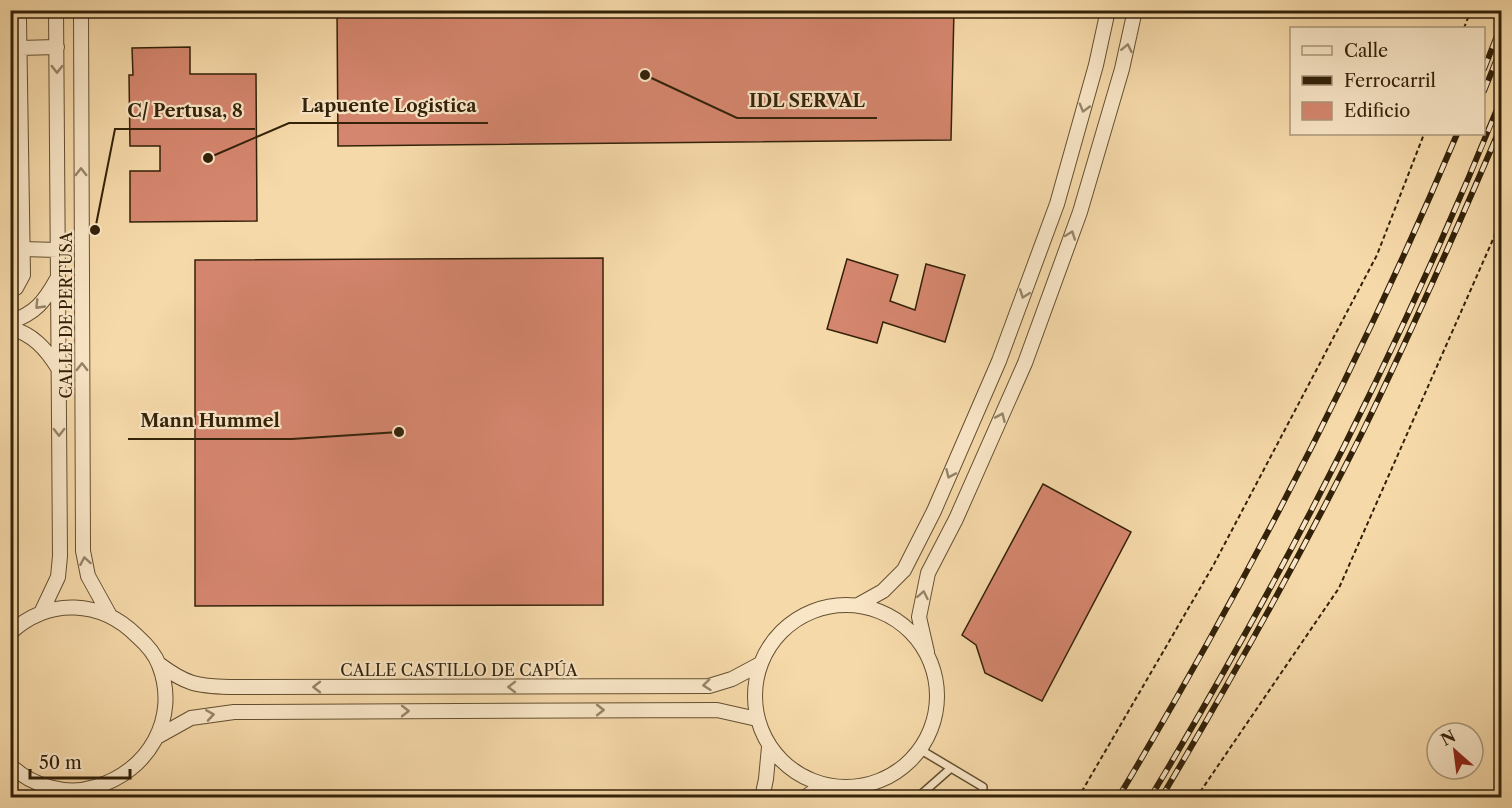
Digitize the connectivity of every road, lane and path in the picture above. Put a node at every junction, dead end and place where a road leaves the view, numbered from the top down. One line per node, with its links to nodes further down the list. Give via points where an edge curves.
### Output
1 (81, 10): 21 (street, CALLE DE PERTUSA, one-way to 1, via 90,582 83,551)
2 (1108, 10): 19 (street, one-way to 19, via 1057,204 999,362 904,570 883,591)
3 (1135, 10): 23 (street, one-way to 3, via 919,617 928,573 1025,363 1080,212)
4 (1471, 10): 7 (path)
5 (10, 12): 9 (street, via 19,19)
6 (54, 13): 8 (street, CALLE DE PERTUSA)
7 (1464, 27)
8 (57, 47): 9 (street); 13 (street, CALLE DE PERTUSA, one-way to 13)
9 (19, 48): 12 (street)
10 (1424, 135): 41 (path, via 1372,265 1213,566)
11 (1502, 219): 42 (path, via 1339,588)
12 (22, 249): 13 (street); 15 (street, via 23,276 16,288)
13 (58, 250): 14 (street, CALLE DE PERTUSA)
14 (58, 277): 16 (street, one-way to 16, via 39,307); 18 (street, CALLE DE PERTUSA)
15 (10, 290)
16 (10, 322)
17 (10, 328): 18 (street, via 36,341)
18 (58, 369): 20 (street, CALLE DE PERTUSA, one-way to 20, via 59,566 54,589)
19 (858, 605): 23 (street, via 886,613 910,630); 25 (street, via 834,605 789,624 772,642)
20 (42, 613): 21 (street, via 87,608); 22 (street)
21 (109, 614): 24 (street, via 130,628)
22 (10, 633)
23 (927, 652): 29 (street, via 936,676 938,702 933,727)
24 (159, 664): 25 (street, CALLE CASTILLO DE CAPÚA, one-way to 24, via 709,686 277,687 199,686 178,678); 27 (street, via 165,697)
25 (760, 664): 26 (street, via 754,696)
26 (757, 719): 27 (street, one-way to 26, via 191,718 234,712 717,710); 28 (street)
27 (157, 737): 32 (street, via 129,772)
28 (769, 747): 34 (street, via 783,764); 37 (street)
29 (921, 750): 31 (lane); 34 (street, via 897,772 867,786)
30 (10, 765): 33 (street)
31 (951, 768): 39 (lane); 40 (lane, via 983,787)
32 (110, 783): 33 (street, via 86,790 61,790); 36 (street)
33 (37, 784): 35 (street)
34 (823, 785): 38 (street)
35 (45, 798)
36 (99, 798)
37 (762, 798)
38 (804, 798)
39 (918, 798)
40 (982, 798)
41 (1078, 798)
42 (1196, 798)

